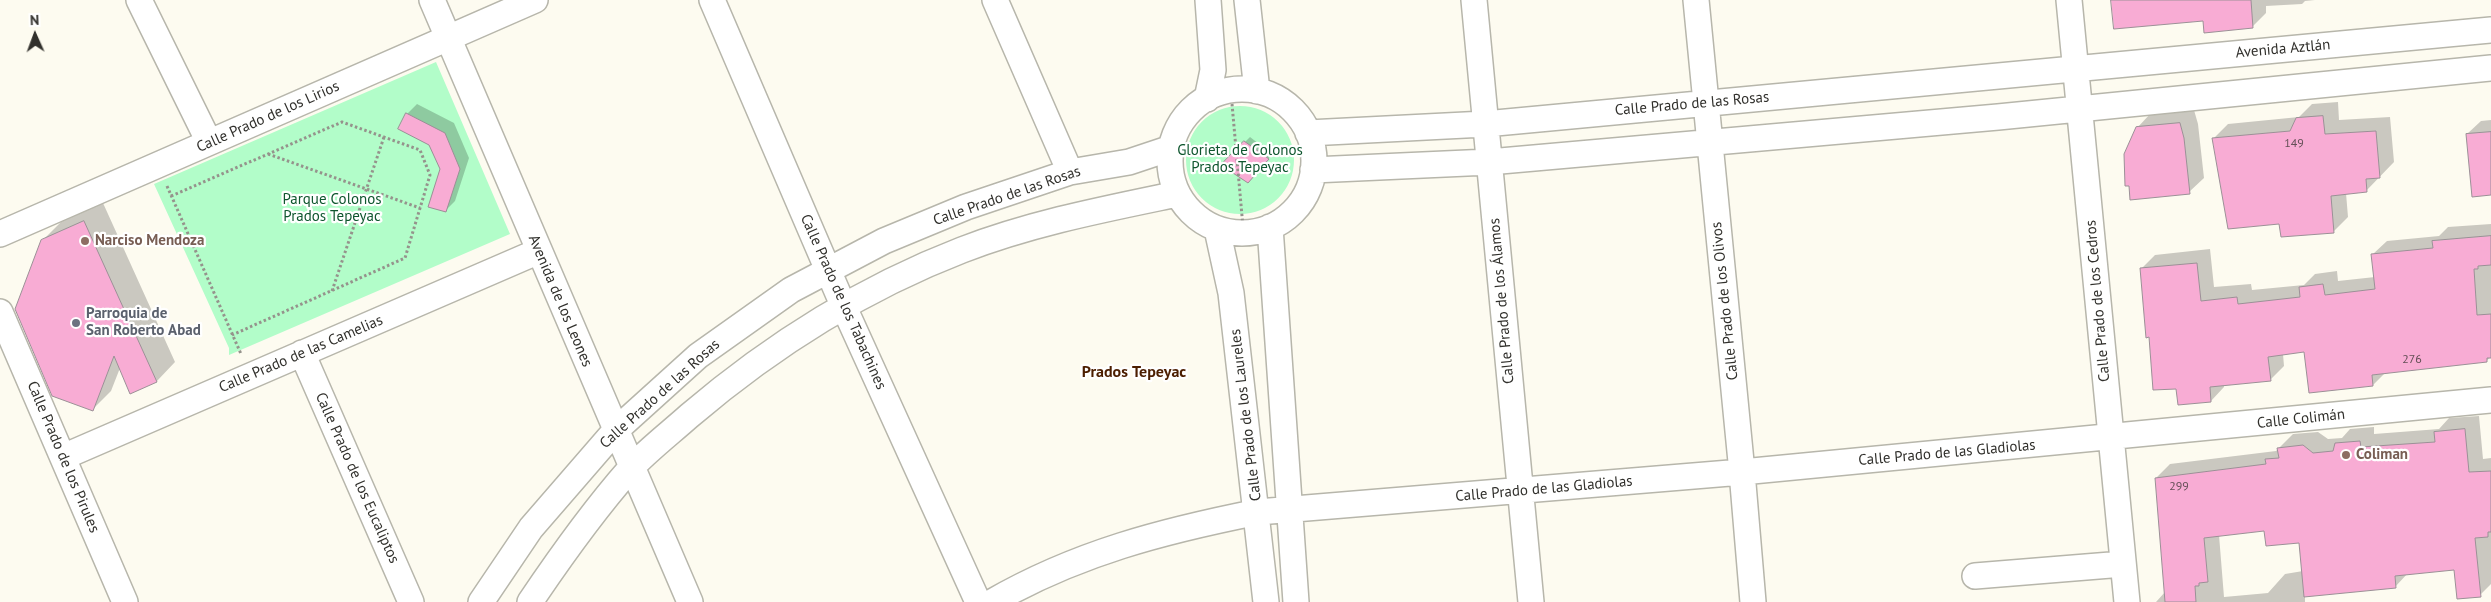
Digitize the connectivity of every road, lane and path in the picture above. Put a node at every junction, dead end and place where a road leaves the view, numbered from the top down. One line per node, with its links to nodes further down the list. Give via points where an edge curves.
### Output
1 (139, 0): 23 (street)
2 (432, 0): 12 (street, Avenida de los Leones)
3 (536, 0): 12 (street, Calle Prado de los Lirios)
4 (712, 0): 40 (street, Calle Prado de los Tabachines)
5 (996, 0): 30 (street)
6 (1208, 0): 17 (street, via 1213,70)
7 (1246, 0): 16 (street)
8 (1474, 0): 20 (street, Calle Prado de los Álamos)
9 (1696, 0): 18 (street, Calle Prado de los Olivos)
10 (2069, 0): 13 (street, Calle Prado de los Cedros)
11 (2491, 30): 13 (street, Avenida Aztlán)
12 (448, 38): 23 (street, Calle Prado de los Lirios); 39 (street, Avenida de los Leones)
13 (2076, 68): 18 (street, Calle Prado de las Rosas); 19 (street, Calle Prado de los Cedros)
14 (2491, 68): 19 (street)
15 (1231, 90): 16 (street); 17 (street); 37 (path)
16 (1257, 91): 21 (street, via 1288,106)
17 (1206, 99): 25 (street, via 1183,119)
18 (1705, 103): 20 (street, Calle Prado de las Rosas); 24 (street, Calle Prado de los Olivos)
19 (2080, 109): 24 (street); 49 (street, Calle Prado de los Cedros)
20 (1485, 124): 21 (street, Calle Prado de las Rosas); 27 (street, Calle Prado de los Álamos)
21 (1308, 133): 29 (street, via 1313,151)
22 (384, 137): 26 (path, via 342,122); 31 (path); 34 (path, via 420,150 430,175)
23 (209, 142): 28 (street, Calle Prado de los Lirios)
24 (1708, 142): 27 (street); 52 (street, Calle Prado de los Olivos)
25 (1171, 148): 30 (street, Calle Prado de las Rosas, via 1129,162); 32 (street, via 1170,164)
26 (268, 154): 31 (path); 33 (path)
27 (1489, 162): 29 (street); 53 (street, Calle Prado de los Álamos)
28 (158, 165): 33 (path); 38 (street, Calle Prado de los Lirios)
29 (1313, 170): 35 (street, via 1300,204)
30 (1070, 172): 40 (street, Calle Prado de las Rosas, via 966,207 884,241)
31 (366, 189): 34 (path); 41 (path)
32 (1177, 194): 36 (street, via 1194,215); 42 (street, via 1025,229 954,253)
33 (171, 196): 44 (path)
34 (420, 208): 41 (path, via 405,258)
35 (1270, 227): 37 (street); 54 (street, Calle Prado de los Laureles)
36 (1217, 229): 37 (street); 55 (street, Calle Prado de los Laureles, via 1231,293)
37 (1244, 233)
38 (0, 234)
39 (539, 252): 45 (street, Calle Prado de las Camelias); 48 (street, Avenida de los Leones)
40 (828, 269): 42 (street, Calle Prado de los Tabachines); 48 (street, Calle Prado de las Rosas, via 783,295 698,356)
41 (332, 290): 44 (path)
42 (843, 305): 51 (street, via 780,344 721,389); 63 (street, Calle Prado de los Tabachines)
43 (0, 312): 50 (street, Calle Prado de los Pirules)
44 (232, 335): 46 (path)
45 (302, 353): 46 (street, Calle Prado de las Camelias); 59 (street, Calle Prado de los Eucaliptos)
46 (250, 376): 50 (street, Calle Prado de las Camelias)
47 (2491, 400): 49 (street, Calle Colimán)
48 (615, 431): 51 (street, Avenida de los Leones); 60 (street, Calle Prado de las Rosas, via 531,528)
49 (2111, 437): 52 (street, Calle Prado de las Gladiolas); 56 (street, Calle Prado de los Cedros)
50 (63, 457): 58 (street, Calle Prado de los Pirules)
51 (632, 468): 61 (street, via 565,549); 62 (street, Avenida de los Leones)
52 (1742, 472): 53 (street, Calle Prado de las Gladiolas); 68 (street, Calle Prado de los Olivos)
53 (1519, 491): 54 (street, Calle Prado de las Gladiolas); 67 (street, Calle Prado de los Álamos)
54 (1288, 510): 55 (street, Calle Prado de las Gladiolas); 66 (street, Calle Prado de los Laureles)
55 (1258, 512): 64 (street, Calle Prado de las Gladiolas, via 1182,528 1097,552); 65 (street, Calle Prado de los Laureles)
56 (2123, 564): 57 (street); 69 (street, Calle Prado de los Cedros)
57 (1975, 576)
58 (125, 602)
59 (411, 602)
60 (481, 602)
61 (530, 602)
62 (690, 602)
63 (978, 602)
64 (992, 602)
65 (1266, 602)
66 (1296, 602)
67 (1531, 602)
68 (1753, 602)
69 (2127, 602)

